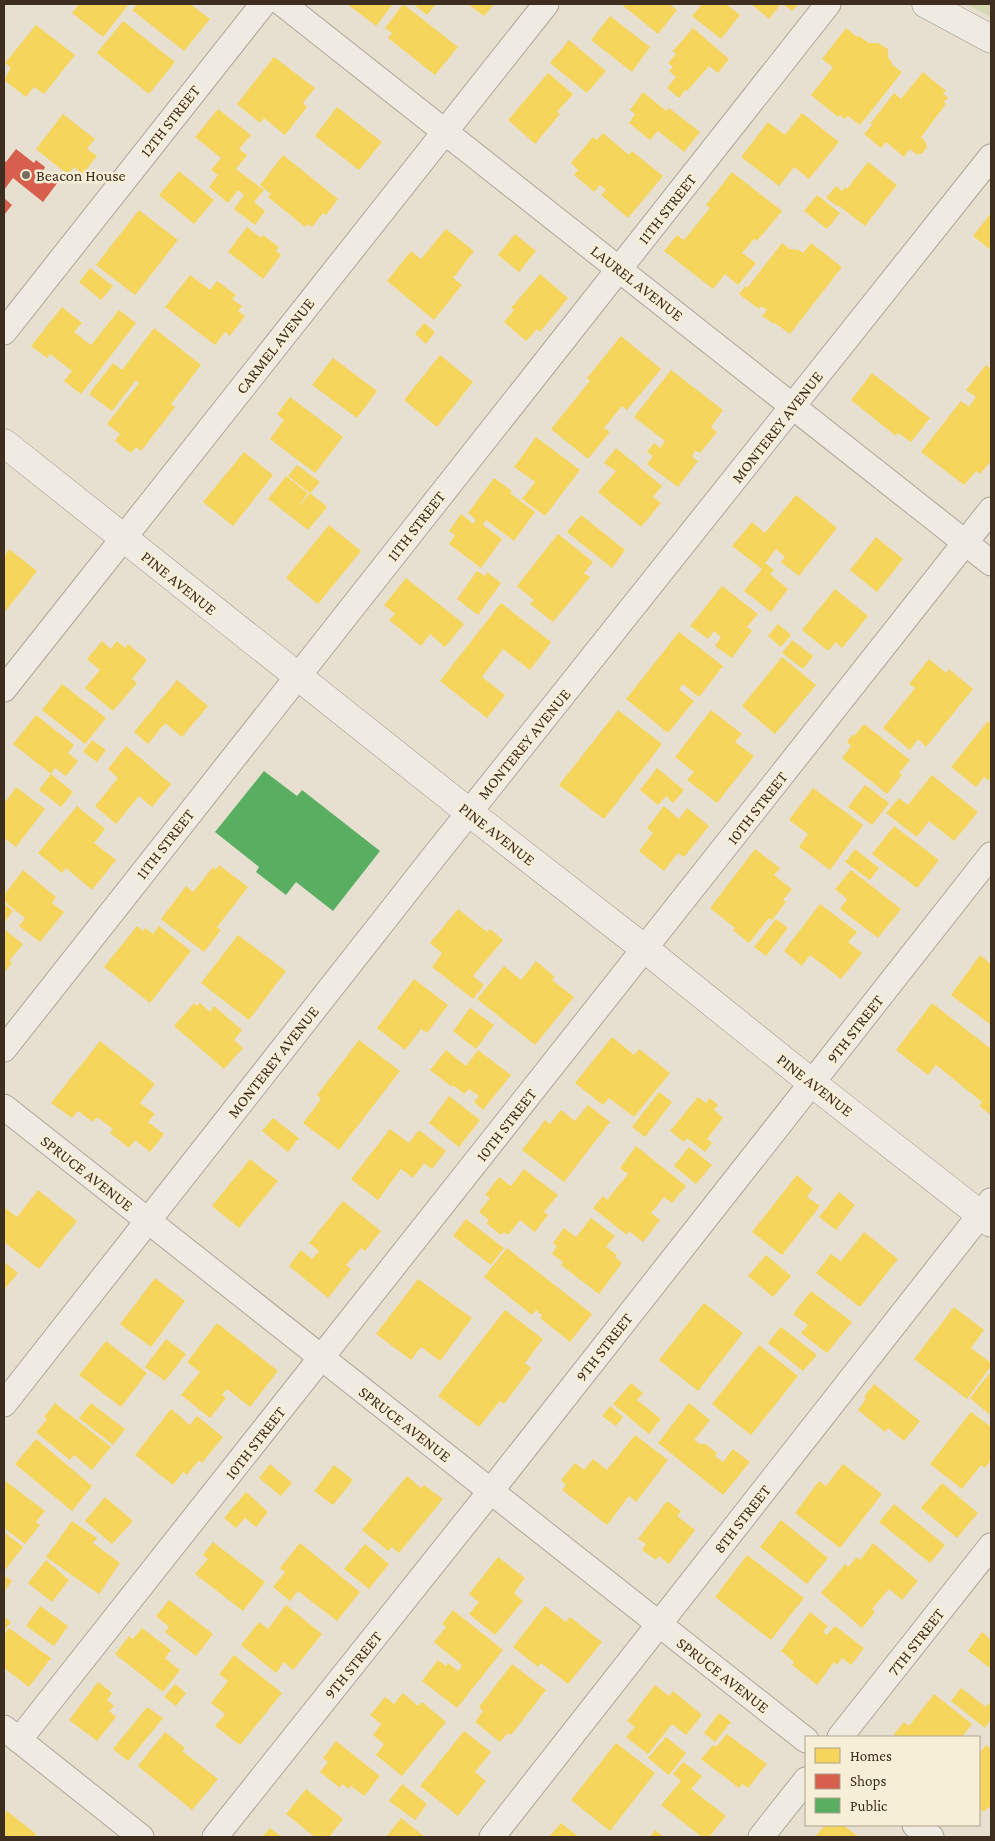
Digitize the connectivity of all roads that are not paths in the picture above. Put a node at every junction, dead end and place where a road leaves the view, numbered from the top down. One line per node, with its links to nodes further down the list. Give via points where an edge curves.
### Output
1 (263, 4): 10 (street, 12TH STREET)
2 (283, 4): 7 (street, LAUREL AVENUE)
3 (546, 4): 7 (street, CARMEL AVENUE)
4 (828, 4): 9 (street, 11TH STREET)
5 (926, 4): 6 (main road)
6 (991, 39)
7 (445, 131): 9 (street, LAUREL AVENUE); 14 (street, CARMEL AVENUE)
8 (991, 157): 11 (street, MONTEREY AVENUE)
9 (620, 270): 11 (street, LAUREL AVENUE); 17 (street, 11TH STREET)
10 (4, 332)
11 (793, 406): 15 (street, LAUREL AVENUE); 19 (street, MONTEREY AVENUE)
12 (4, 444): 14 (main road, PINE AVENUE)
13 (991, 510): 15 (street, 10TH STREET)
14 (123, 538): 17 (main road, PINE AVENUE); 18 (street, CARMEL AVENUE)
15 (965, 543): 16 (street, LAUREL AVENUE); 21 (street, 10TH STREET)
16 (991, 563)
17 (297, 676): 19 (main road, PINE AVENUE); 22 (street, 11TH STREET)
18 (4, 689)
19 (470, 813): 21 (main road, PINE AVENUE); 26 (street, MONTEREY AVENUE)
20 (991, 855): 23 (street, 9TH STREET)
21 (645, 949): 23 (main road, PINE AVENUE); 27 (street, 10TH STREET)
22 (4, 1049)
23 (812, 1083): 25 (main road, PINE AVENUE); 29 (street, 9TH STREET)
24 (4, 1107): 26 (street, SPRUCE AVENUE)
25 (988, 1213): 31 (street, 8TH STREET)
26 (148, 1221): 27 (street, SPRUCE AVENUE); 28 (street, MONTEREY AVENUE)
27 (322, 1358): 29 (street, SPRUCE AVENUE); 32 (street, 10TH STREET)
28 (4, 1404)
29 (490, 1492): 31 (street, SPRUCE AVENUE); 38 (street, 9TH STREET)
30 (991, 1546): 33 (street, 7TH STREET)
31 (659, 1625): 34 (street, SPRUCE AVENUE); 39 (street, 8TH STREET)
32 (12, 1734): 37 (street)
33 (841, 1736)
34 (805, 1739)
35 (805, 1781): 40 (street)
36 (916, 1826): 41 (street)
37 (141, 1837)
38 (215, 1837)
39 (492, 1837)
40 (761, 1837)
41 (931, 1837)

